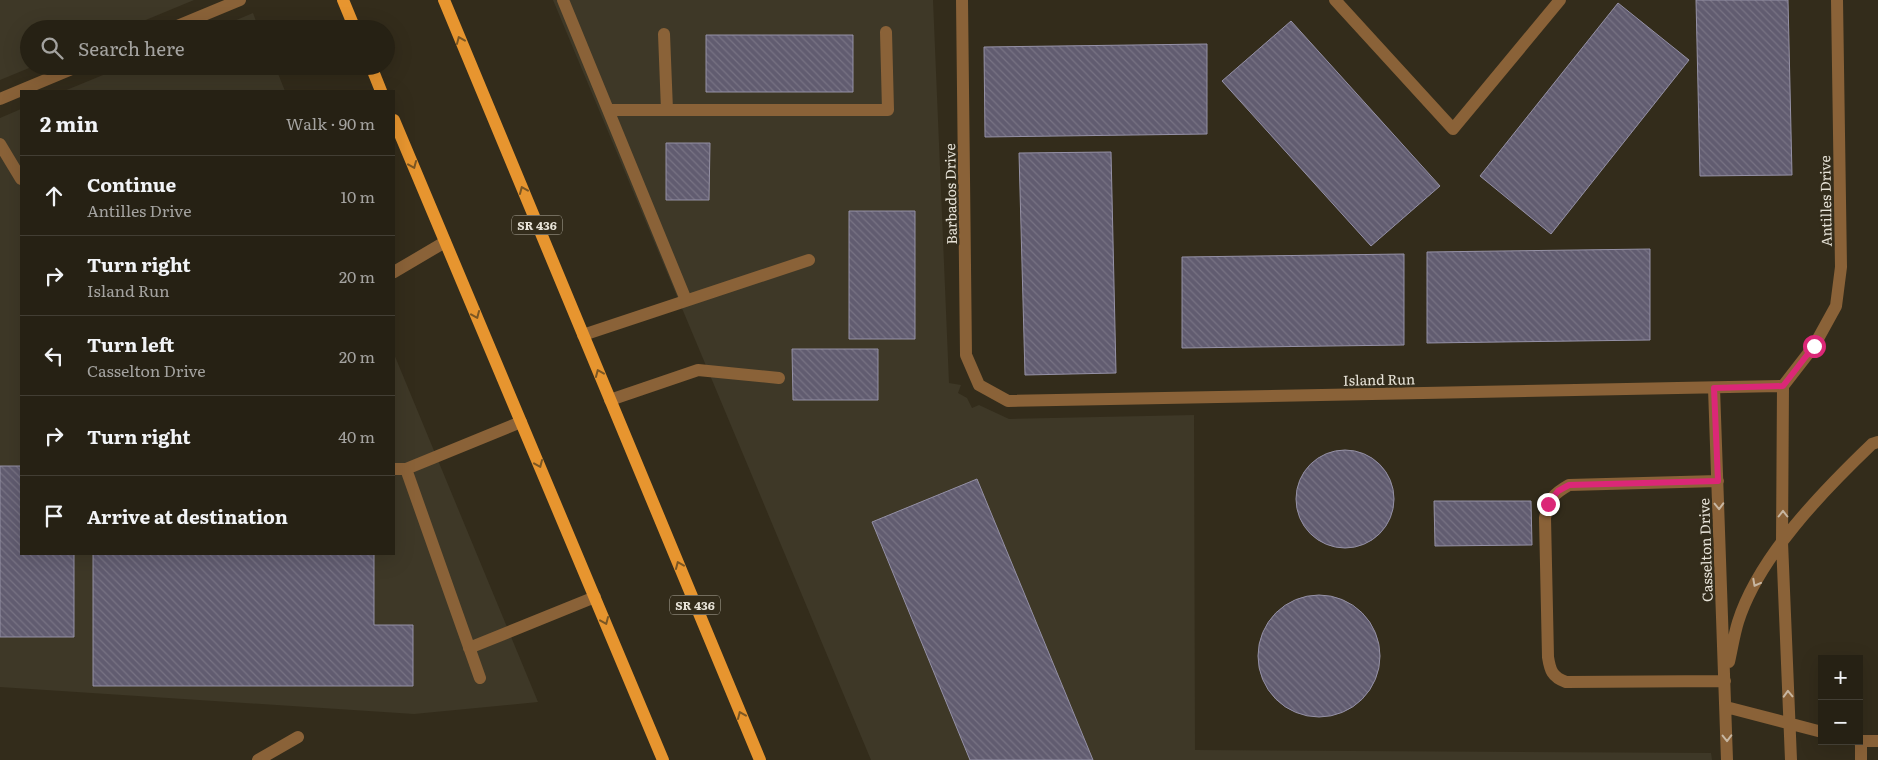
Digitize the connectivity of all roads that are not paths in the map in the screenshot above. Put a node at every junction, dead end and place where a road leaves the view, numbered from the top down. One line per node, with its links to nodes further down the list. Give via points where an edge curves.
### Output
1 (240, 0): 9 (street)
2 (343, 0): 10 (main road)
3 (444, 0): 28 (main road, SR 436, one-way to 3)
4 (563, 0): 19 (street)
5 (962, 0): 30 (street, Barbados Drive, via 966,355)
6 (1336, 0): 7 (street, via 1453,129)
7 (1560, 0)
8 (1837, 0): 31 (street, Antilles Drive, via 1841,267 1836,306 1814,346)
9 (192, 20)
10 (351, 20)
11 (886, 32): 20 (street, via 888,110)
12 (664, 34): 20 (street)
13 (57, 75): 15 (street)
14 (375, 75): 16 (main road)
15 (22, 90)
16 (382, 90)
17 (20, 91): 18 (street)
18 (0, 99)
19 (608, 110): 20 (street); 27 (street)
20 (667, 110)
21 (395, 122): 24 (main road, one-way to 24)
22 (0, 144): 23 (street)
23 (20, 177)
24 (445, 242): 26 (street); 34 (main road, one-way to 34)
25 (809, 260): 27 (street)
26 (395, 271)
27 (686, 300): 28 (street)
28 (583, 335): 33 (main road, SR 436, one-way to 28)
29 (780, 378): 33 (street, via 698,370)
30 (979, 384): 32 (street, Island Run, via 1008,401)
31 (1783, 386): 32 (street, Island Run); 38 (street, one-way to 31)
32 (1714, 388): 37 (street, Casselton Drive)
33 (610, 400): 52 (main road, SR 436, one-way to 33)
34 (521, 422): 36 (street); 39 (main road, one-way to 39)
35 (1878, 442): 38 (street, Casselton Drive, via 1834,480)
36 (400, 469): 40 (street)
37 (1718, 481): 42 (street, Casselton Drive, one-way to 42); 42 (street, via 1569,485 1558,491 1548,504 1545,518 1548,657 1550,671 1556,679 1566,682)
38 (1782, 542): 42 (street, Casselton Drive, one-way to 42, via 1756,582 1738,621); 44 (street, one-way to 38)
39 (595, 597): 40 (street); 51 (main road, one-way to 51)
40 (469, 648): 41 (street)
41 (480, 678)
42 (1725, 681): 43 (street, Casselton Drive)
43 (1726, 707): 44 (street); 53 (street, Casselton Drive, one-way to 53)
44 (1790, 723): 45 (street); 54 (street)
45 (1818, 731)
46 (298, 737): 50 (street)
47 (1863, 741): 48 (street)
48 (1878, 741)
49 (1860, 745): 55 (street)
50 (258, 760)
51 (663, 760)
52 (760, 760)
53 (1727, 760)
54 (1791, 760)
55 (1861, 760)

